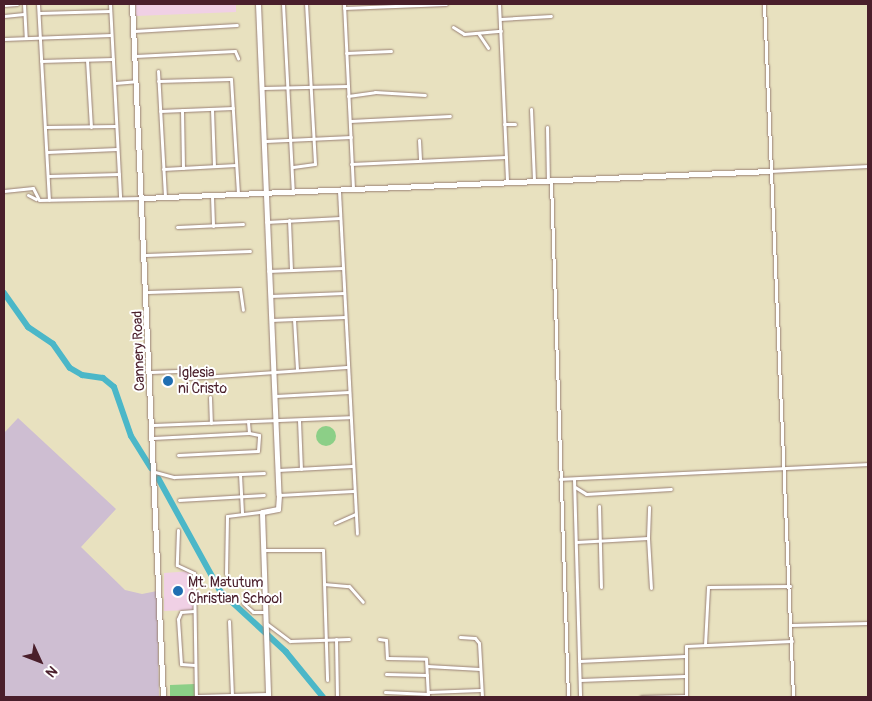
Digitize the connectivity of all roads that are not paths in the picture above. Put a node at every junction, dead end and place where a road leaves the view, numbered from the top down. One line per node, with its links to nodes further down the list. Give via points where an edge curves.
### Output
1 (17, 4): 12 (street)
2 (24, 4): 17 (street)
3 (38, 4): 16 (street)
4 (110, 4): 15 (street)
5 (132, 4): 23 (street, Cannery Road)
6 (258, 4): 45 (street)
7 (283, 4): 44 (street)
8 (306, 4): 42 (street)
9 (446, 4): 13 (street)
10 (499, 4): 20 (street)
11 (764, 4): 77 (street)
12 (4, 5)
13 (402, 5): 14 (street)
14 (344, 6): 32 (street)
15 (110, 11): 16 (street); 26 (street)
16 (39, 13): 27 (street)
17 (24, 14): 18 (street); 28 (street)
18 (4, 16)
19 (551, 16): 20 (street)
20 (500, 19): 24 (street)
21 (237, 25): 23 (street)
22 (453, 27): 25 (street, via 464,34)
23 (134, 31): 33 (street, Cannery Road)
24 (500, 31): 25 (street); 55 (street)
25 (478, 33): 30 (street)
26 (112, 35): 27 (street); 35 (street)
27 (40, 36): 28 (street); 37 (street)
28 (26, 37): 29 (street)
29 (4, 39)
30 (488, 48)
31 (391, 51): 32 (street)
32 (346, 53): 43 (street)
33 (135, 56): 34 (street, via 236,50); 40 (street, Cannery Road)
34 (238, 58)
35 (113, 59): 36 (street); 41 (street)
36 (87, 60): 37 (street); 59 (street)
37 (41, 61): 58 (street)
38 (158, 71): 39 (street)
39 (158, 81): 48 (street, via 229,78); 52 (street)
40 (136, 82): 41 (street); 92 (street, Cannery Road)
41 (115, 83): 57 (street)
42 (311, 85): 43 (street); 44 (street); 62 (street)
43 (348, 86): 47 (street)
44 (288, 87): 45 (street); 65 (street)
45 (263, 88): 64 (street)
46 (425, 95): 47 (street, via 381,92)
47 (348, 96): 54 (street)
48 (233, 108): 49 (street); 71 (street)
49 (212, 109): 51 (street); 72 (street)
50 (532, 109): 81 (street)
51 (182, 110): 52 (street); 75 (street)
52 (160, 111): 76 (street)
53 (450, 116): 54 (street)
54 (350, 121): 61 (street)
55 (504, 124): 56 (street); 68 (street)
56 (515, 124)
57 (116, 126): 59 (street); 66 (street)
58 (45, 127): 59 (street); 67 (street)
59 (91, 127)
60 (547, 128): 80 (street)
61 (351, 137): 62 (street); 70 (street)
62 (314, 140): 65 (street); 74 (street, via 315,165)
63 (419, 140): 69 (street)
64 (266, 141): 65 (street); 89 (street)
65 (290, 141): 74 (street)
66 (117, 149): 67 (street); 78 (street)
67 (47, 152): 79 (street)
68 (506, 157): 69 (street); 82 (street)
69 (420, 160): 70 (street)
70 (351, 164): 85 (street)
71 (236, 165): 72 (street); 88 (street)
72 (214, 166): 75 (street)
73 (868, 166): 77 (street)
74 (293, 167): 86 (street)
75 (183, 168): 76 (street)
76 (163, 169): 93 (street)
77 (770, 171): 80 (street); 132 (street)
78 (119, 174): 79 (street); 91 (street)
79 (48, 176): 95 (street)
80 (550, 182): 81 (street); 138 (street)
81 (534, 183): 82 (street)
82 (507, 184): 85 (street)
83 (4, 191): 94 (street, via 33,188)
84 (338, 191): 85 (street); 86 (street); 96 (street)
85 (353, 191)
86 (294, 194): 89 (street)
87 (28, 195): 94 (street)
88 (238, 195): 89 (street); 90 (street)
89 (267, 195): 98 (street)
90 (212, 196): 93 (street); 100 (street)
91 (120, 198): 92 (street); 95 (street)
92 (144, 198): 93 (street); 103 (street, Cannery Road)
93 (165, 198)
94 (36, 199): 95 (street)
95 (49, 200)
96 (340, 218): 97 (street); 104 (street)
97 (290, 220): 98 (street); 105 (street)
98 (266, 222): 106 (street)
99 (242, 224): 100 (street)
100 (213, 226): 101 (street)
101 (177, 227)
102 (250, 251): 103 (street)
103 (146, 255): 107 (street, Cannery Road)
104 (343, 268): 105 (street); 108 (street)
105 (291, 270): 106 (street)
106 (268, 271): 109 (street)
107 (148, 292): 110 (street, via 240,289); 117 (street, Cannery Road)
108 (344, 293): 109 (street); 111 (street)
109 (270, 296): 113 (street)
110 (243, 310)
111 (345, 317): 112 (street); 114 (street)
112 (294, 319): 113 (street); 115 (street)
113 (271, 320): 116 (street)
114 (348, 367): 115 (street); 118 (street)
115 (297, 369): 116 (street)
116 (273, 370): 117 (street, via 188,378 184,371); 119 (street)
117 (151, 372): 126 (street, Cannery Road)
118 (349, 392): 119 (street); 121 (street)
119 (274, 396): 122 (street)
120 (210, 397): 125 (street)
121 (349, 417): 123 (street); 131 (street)
122 (275, 420): 123 (street); 124 (street); 134 (street)
123 (299, 420): 133 (street)
124 (248, 421): 125 (street); 127 (street)
125 (211, 423): 126 (street)
126 (153, 426): 128 (street, Cannery Road)
127 (249, 433): 128 (street); 129 (street, via 260,434 260,450)
128 (154, 438): 135 (street, Cannery Road)
129 (178, 455)
130 (868, 464): 132 (street)
131 (352, 466): 133 (street); 142 (street)
132 (785, 468): 139 (street); 161 (street)
133 (301, 469): 134 (street)
134 (278, 470): 144 (street)
135 (156, 472): 137 (street, via 174,477); 195 (street, Cannery Road)
136 (264, 473): 137 (street)
137 (240, 474): 145 (street)
138 (560, 479): 139 (street); 199 (street)
139 (574, 479): 140 (street)
140 (574, 487): 141 (street, via 586,494); 157 (street)
141 (671, 489)
142 (353, 491): 144 (street); 151 (street)
143 (264, 495): 145 (street)
144 (279, 495): 149 (street, via 278,509)
145 (241, 497): 146 (street); 150 (street)
146 (179, 500)
147 (599, 506): 156 (street)
148 (649, 507): 155 (street)
149 (262, 512): 150 (street); 158 (street)
150 (242, 513): 159 (street, via 226,518)
151 (355, 514): 152 (street); 154 (street)
152 (335, 523)
153 (178, 530): 166 (street, via 177,565 193,572)
154 (357, 534)
155 (648, 538): 156 (street); 163 (street)
156 (599, 540): 157 (street); 162 (street)
157 (576, 542): 180 (street)
158 (263, 550): 160 (street, via 323,549); 167 (street)
159 (226, 574)
160 (324, 584): 164 (street, via 349,586); 176 (street)
161 (790, 586): 171 (street); 178 (street, via 708,587)
162 (601, 587)
163 (651, 588)
164 (363, 602)
165 (243, 603): 167 (street, via 253,612)
166 (194, 611): 181 (street); 181 (street, via 182,612 178,619 181,664)
167 (266, 612): 169 (street)
168 (229, 621): 192 (street)
169 (266, 623): 176 (street, via 290,641); 193 (street)
170 (868, 623): 171 (street)
171 (791, 625): 177 (street)
172 (460, 637): 183 (street, via 478,640)
173 (349, 638): 174 (street)
174 (336, 639): 176 (street); 197 (street)
175 (378, 639): 182 (street, via 386,640 386,657 424,659)
176 (327, 640): 187 (street)
177 (792, 641): 178 (street); 202 (street)
178 (705, 644): 179 (street, via 686,646)
179 (685, 656): 180 (street); 186 (street)
180 (579, 661): 188 (street)
181 (195, 665): 196 (street)
182 (427, 666): 183 (street); 185 (street)
183 (480, 669): 189 (street)
184 (386, 674): 185 (street)
185 (428, 675): 191 (street)
186 (685, 676): 188 (street); 194 (street)
187 (327, 680)
188 (580, 680): 200 (street)
189 (481, 690): 191 (street); 198 (street)
190 (385, 692): 191 (street)
191 (428, 694)
192 (232, 696): 193 (street); 196 (street)
193 (268, 696)
194 (686, 696): 201 (street)
195 (163, 697)
196 (196, 697)
197 (337, 697)
198 (482, 697)
199 (568, 697)
200 (580, 697)
201 (641, 697)
202 (793, 697)

